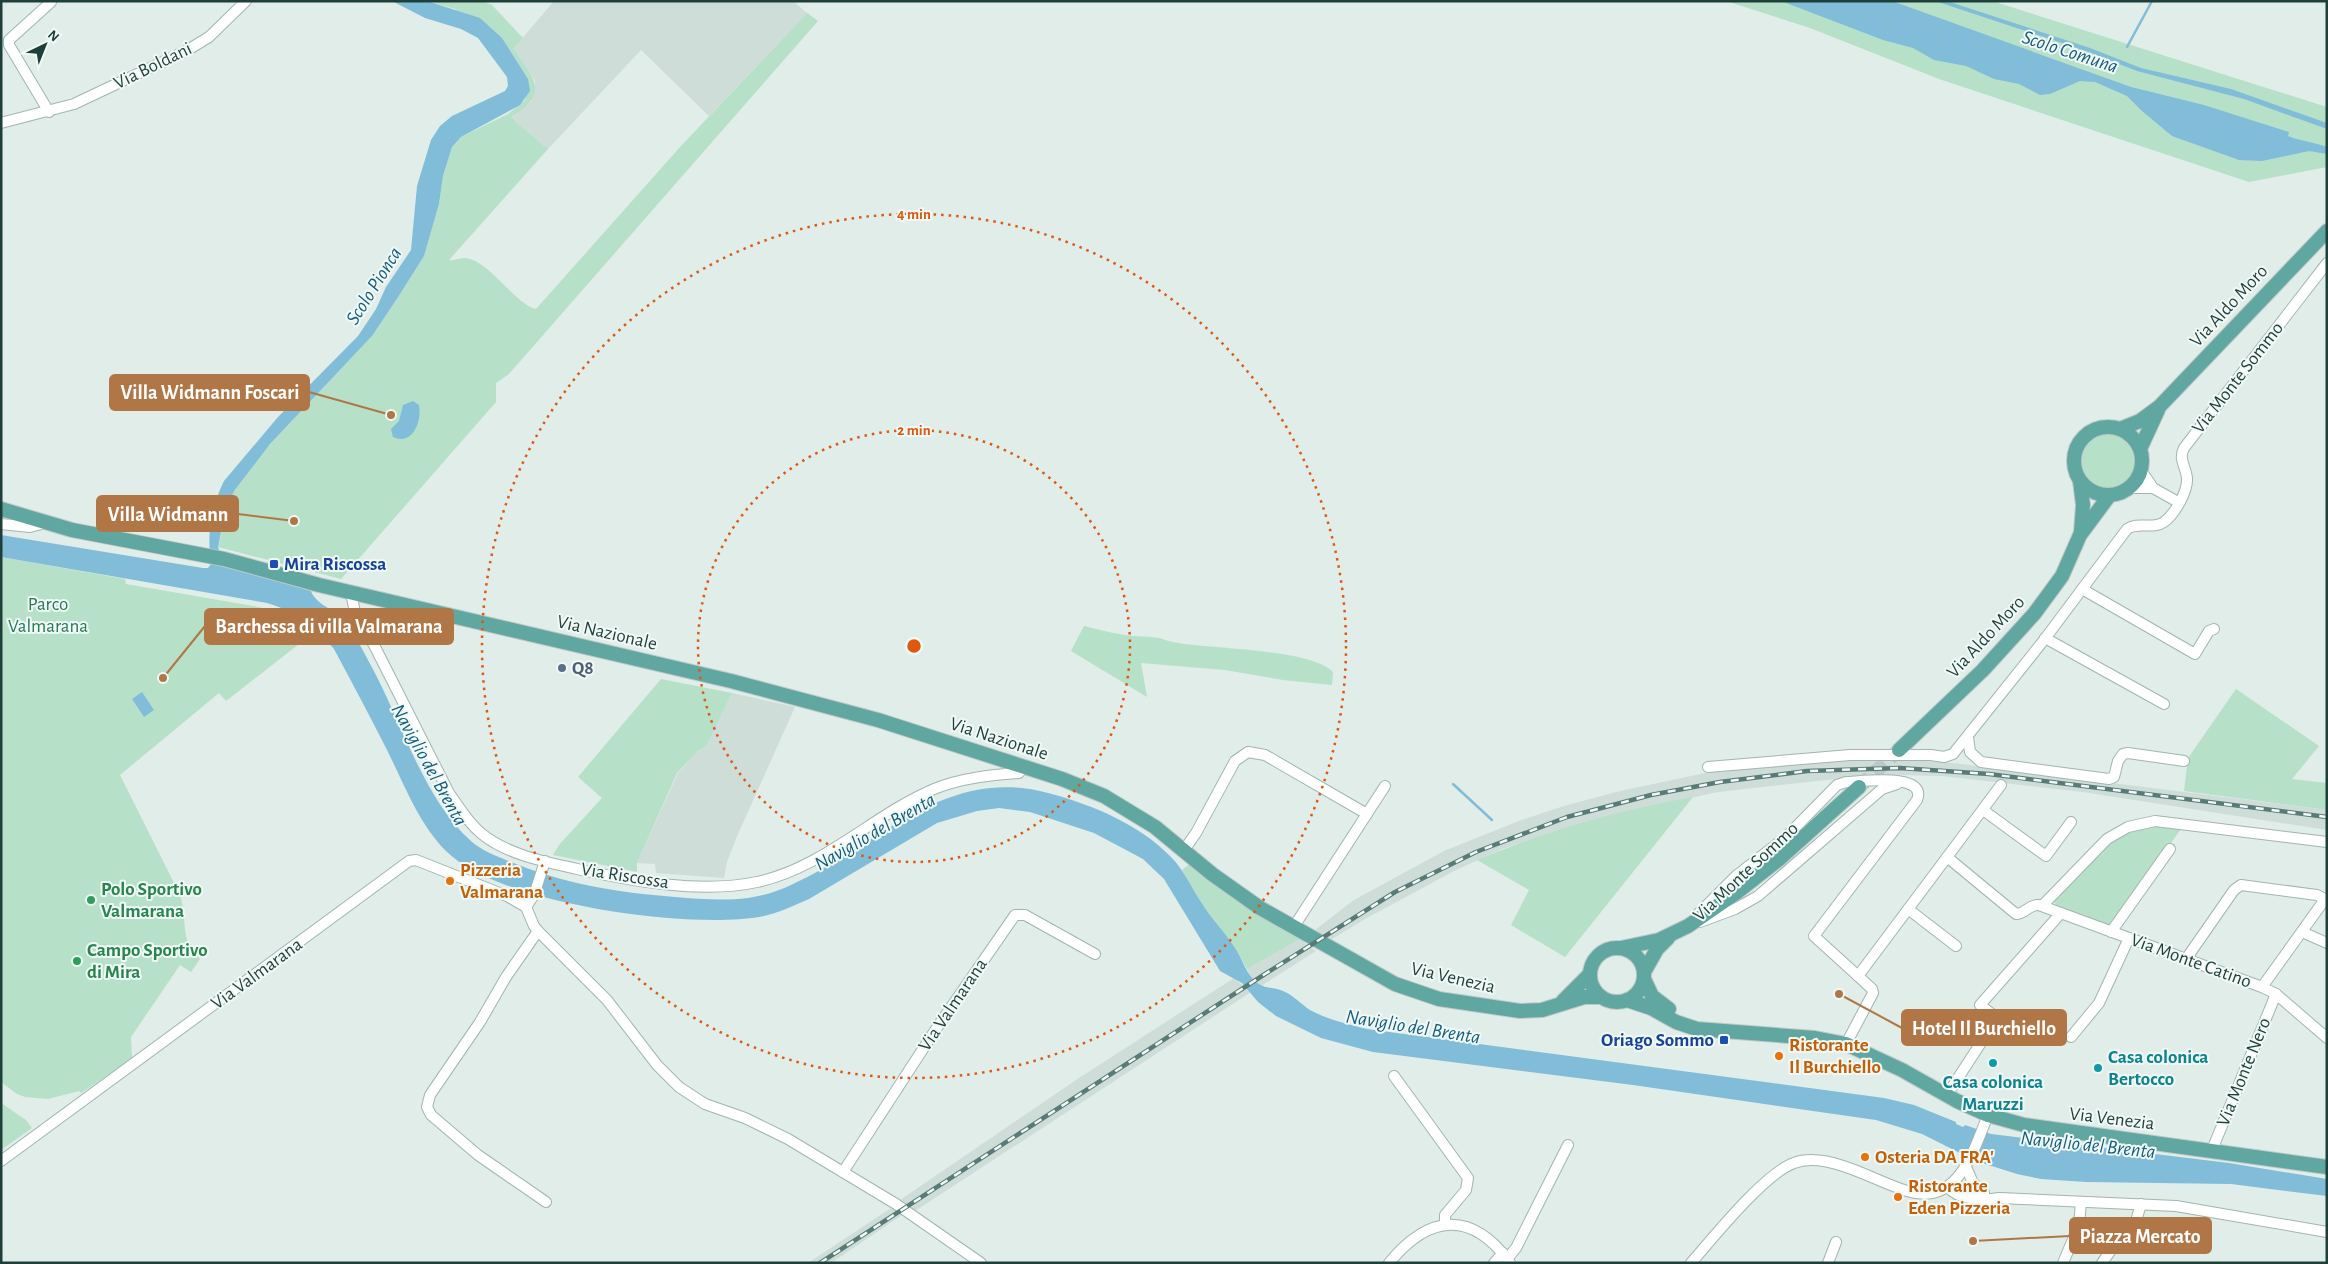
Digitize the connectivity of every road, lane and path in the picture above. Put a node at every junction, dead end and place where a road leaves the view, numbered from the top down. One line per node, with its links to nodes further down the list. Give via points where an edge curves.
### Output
1 (246, 1): 3 (street, Via Boldani, via 227,22 200,43 97,94)
2 (52, 2): 3 (street, via 9,40)
3 (49, 112): 4 (street, Via Boldani)
4 (1, 123)
5 (2327, 231): 7 (main road, Via Aldo Moro)
6 (2327, 263): 15 (street, Via Monte Sommo, via 2184,448 2181,459 2187,482)
7 (2159, 407): 8 (main road, Via Aldo Moro, via 2140,421); 9 (main road, Via Aldo Moro)
8 (2120, 429): 9 (main road, via 2132,437); 11 (main road, via 2098,429 2083,439 2074,464)
9 (2140, 449): 10 (main road)
10 (2141, 470): 12 (main road); 13 (street)
11 (2080, 481): 14 (main road, via 2094,493); 17 (main road, Via Aldo Moro, via 2083,505)
12 (2129, 488): 13 (street); 14 (main road)
13 (2153, 488): 15 (street)
14 (2109, 496): 17 (main road, Via Aldo Moro)
15 (2178, 502): 18 (street, Via Monte Sommo, via 2162,523 2127,529)
16 (2, 516): 19 (main road, Via Nazionale, via 206,556)
17 (2080, 535): 24 (main road, Via Aldo Moro, via 2062,576 2034,614 1983,670)
18 (2082, 590): 20 (street, via 2195,654 2209,631); 21 (street, Via Monte Sommo)
19 (351, 593): 27 (main road, Via Nazionale, via 802,698); 39 (street, Via Riscossa, via 356,616 462,812 488,838)
20 (2214, 629)
21 (2045, 638): 22 (street); 23 (street, Via Monte Sommo)
22 (2164, 704)
23 (1968, 737): 25 (street, via 1972,756 1986,763 2109,779 2114,777 2123,754); 26 (street, Via Monte Sommo, via 1950,756 1850,755)
24 (1899, 750)
25 (2184, 761)
26 (1708, 766)
27 (1023, 767): 37 (main road, Via Nazionale, via 1104,796 1155,827); 39 (street, Via Riscossa, via 1019,773 960,781 935,789 822,854 758,882 728,886 684,885 628,880)
28 (1910, 784): 45 (street, Via Monte Sommo, via 1894,784 1882,789 1758,896 1735,909); 45 (street, Via Monte Sommo, via 1902,781 1846,782 1837,786 1786,837 1717,894); 58 (street, via 1918,793 1917,800 1814,936)
29 (2001, 785): 32 (street)
30 (1385, 786): 33 (street)
31 (1859, 787): 45 (main road, via 1778,860)
32 (1983, 810): 34 (street, via 2046,856); 38 (street)
33 (1367, 814): 37 (street, via 1265,754 1248,752 1235,761); 44 (street)
34 (2071, 822)
35 (2327, 842): 40 (street, via 2155,821 2137,824 2111,835)
36 (2170, 849): 47 (street)
37 (1184, 850): 44 (main road, Via Nazionale, via 1229,887)
38 (1947, 857): 40 (street, via 2015,914 2021,914 2032,905); 42 (street)
39 (544, 864): 41 (street, via 534,895)
40 (2042, 906): 43 (street, Via Monte Catino)
41 (526, 907): 46 (street); 73 (street, Via Valmarana, via 453,874 422,862 409,861)
42 (1908, 909): 52 (street); 58 (street)
43 (2061, 914): 47 (street, Via Monte Catino); 69 (street, via 1980,1005 1997,1018)
44 (1293, 928): 50 (main road, Via Nazionale)
45 (1682, 929): 53 (main road, via 1640,945); 57 (main road, via 1657,949)
46 (538, 931): 76 (street, via 607,1000 657,1065 679,1087 710,1106 745,1118 788,1139); 79 (street, via 430,1095 427,1107 470,1149)
47 (2111, 932): 49 (street, Via Monte Catino)
48 (2302, 932): 51 (street); 55 (street, via 2324,898 2241,885 2234,890); 59 (street)
49 (2129, 938): 55 (street, Via Monte Catino); 65 (street, via 2095,1009)
50 (1315, 940): 63 (main road, Via Venezia, via 1380,977 1426,996 1520,1011 1542,1010)
51 (2327, 943)
52 (1956, 946)
53 (1621, 948): 56 (main road, via 1610,948 1600,954); 57 (main road, via 1637,956)
54 (1095, 954): 76 (street, Via Valmarana, via 1025,915 1016,915 936,1029)
55 (2186, 959): 59 (street, Via Monte Catino)
56 (1590, 974): 61 (main road, via 1593,986); 63 (main road, Via Venezia)
57 (1644, 975): 62 (main road, via 1639,992); 64 (main road, Via Venezia, via 1652,996 1669,1010)
58 (1858, 976): 67 (street, via 1872,989 1872,993)
59 (2262, 987): 60 (street, Via Monte Catino)
60 (2276, 994): 66 (street, Via Monte Catino); 72 (street, Via Monte Nero)
61 (1601, 996): 62 (main road, via 1615,1002); 63 (main road, Via Venezia)
62 (1627, 1000): 64 (main road, Via Venezia, via 1688,1026)
63 (1562, 1002)
64 (1730, 1032): 67 (main road, Via Venezia, via 1815,1038)
65 (2071, 1037)
66 (2327, 1038)
67 (1846, 1044): 69 (main road, Via Venezia)
68 (1394, 1076): 82 (street, via 1468,1178 1466,1190 1444,1215)
69 (1947, 1095): 70 (main road, Via Venezia)
70 (1986, 1121): 72 (main road, Via Venezia); 74 (street)
71 (1568, 1145): 85 (street, via 1516,1248)
72 (2212, 1150): 75 (main road, Via Venezia)
73 (1, 1161)
74 (1967, 1165): 77 (street); 78 (street, via 1976,1186 1984,1193)
75 (2327, 1167)
76 (843, 1172): 86 (street)
77 (1950, 1186): 78 (street); 89 (street, via 1932,1193 1916,1193 1826,1162 1806,1160 1794,1163 1777,1172 1746,1202)
78 (1999, 1198): 80 (street)
79 (546, 1202)
80 (2081, 1202): 81 (street); 91 (street, via 2079,1225)
81 (2141, 1204): 83 (street, via 2204,1210); 92 (street, via 2136,1221)
82 (1445, 1225): 85 (street, via 1469,1226 1489,1238); 87 (street, via 1412,1239)
83 (2327, 1232)
84 (1836, 1242): 90 (street)
85 (1507, 1258): 88 (street)
86 (981, 1263)
87 (1388, 1263)
88 (1494, 1263)
89 (1691, 1263)
90 (1828, 1263)
91 (2063, 1263)
92 (2102, 1263)

